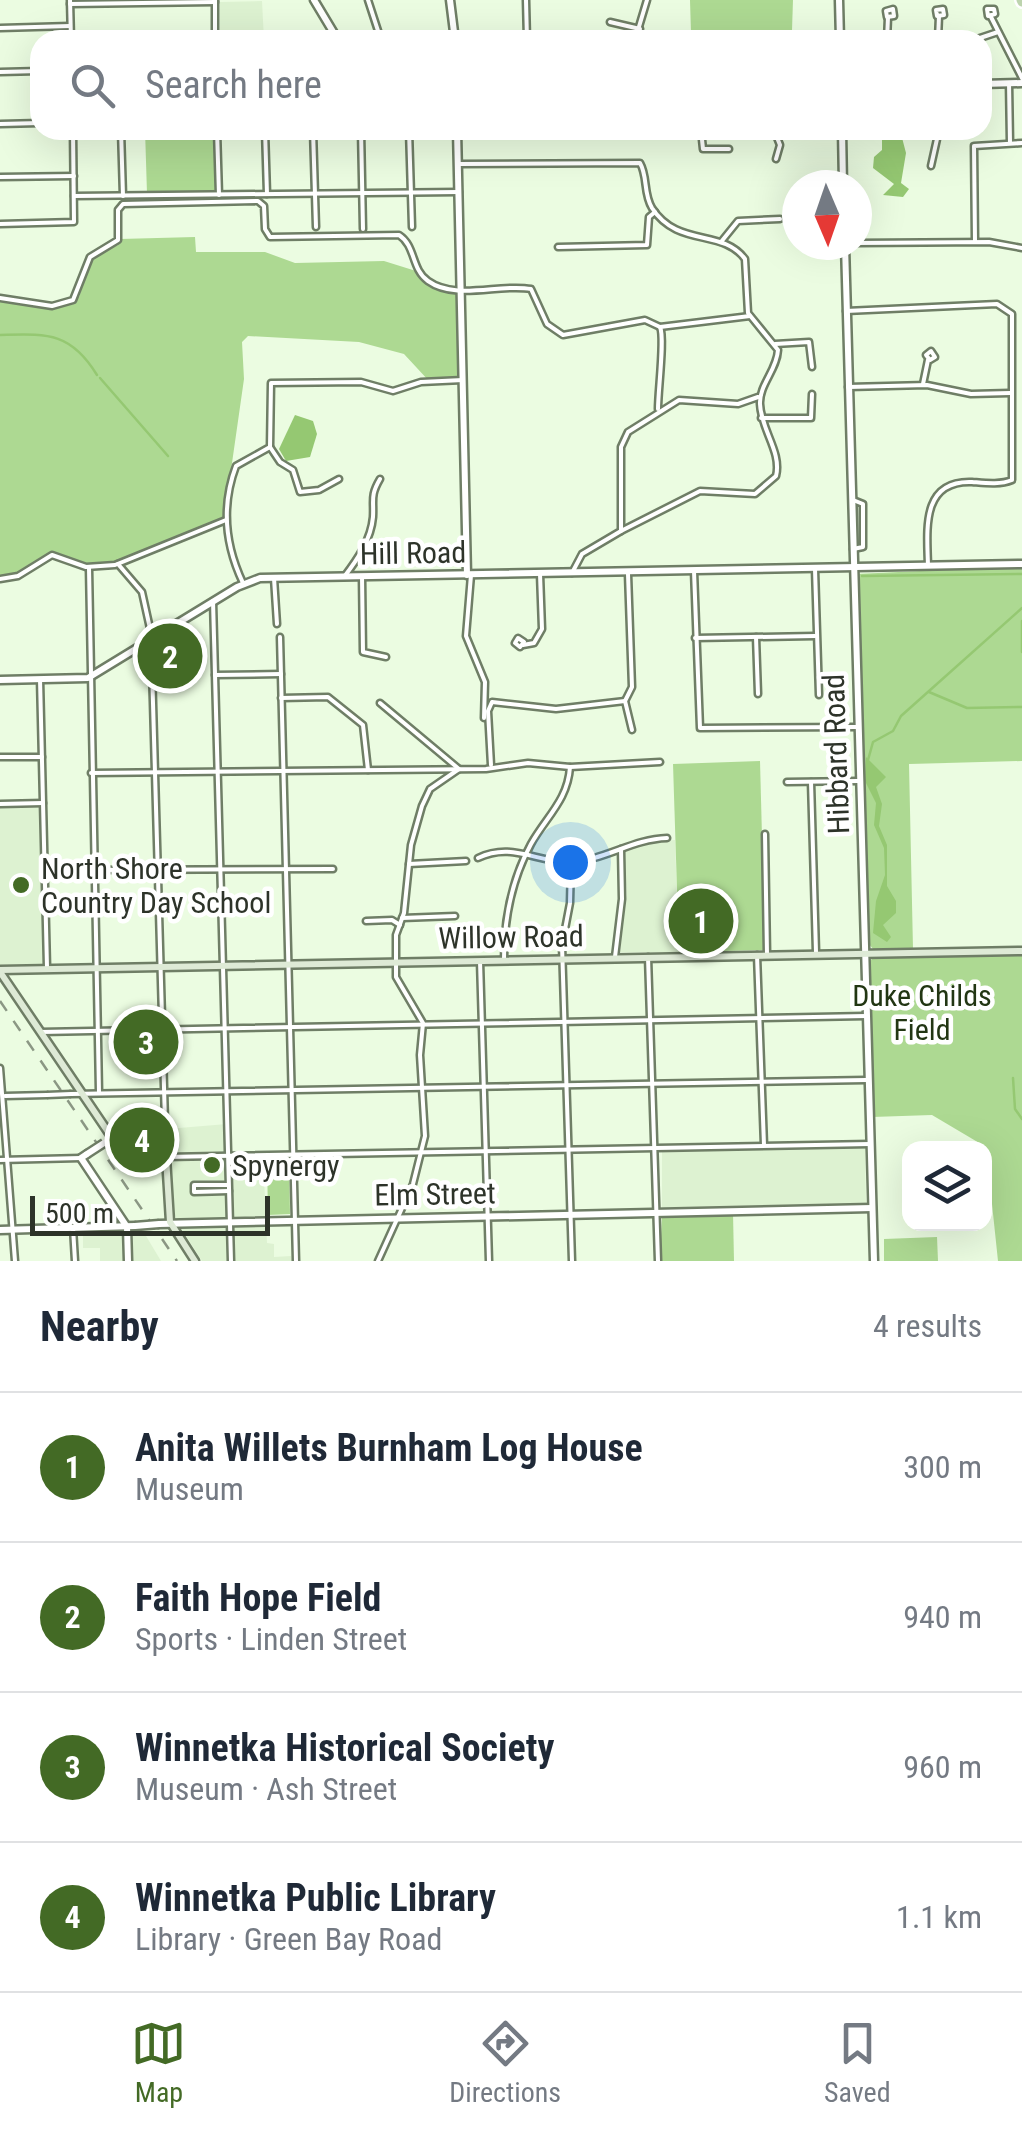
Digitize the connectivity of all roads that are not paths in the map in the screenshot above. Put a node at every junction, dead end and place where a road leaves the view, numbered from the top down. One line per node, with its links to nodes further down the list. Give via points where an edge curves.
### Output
1 (314, 0): 21 (street)
2 (368, 0): 22 (street)
3 (450, 0): 23 (street)
4 (526, 0): 24 (street)
5 (646, 0): 18 (street)
6 (839, 0): 25 (street)
7 (190, 1): 8 (street); 11 (street)
8 (215, 1): 20 (street)
9 (70, 2): 10 (street); 16 (street)
10 (98, 2): 11 (street)
11 (145, 2)
12 (938, 16): 27 (street)
13 (991, 17): 28 (street)
14 (888, 18): 26 (street)
15 (610, 22): 18 (street)
16 (70, 26): 17 (street); 19 (street)
17 (0, 28)
18 (640, 29)
19 (70, 30)
20 (215, 30)
21 (332, 30)
22 (378, 30)
23 (454, 30)
24 (527, 30)
25 (840, 30)
26 (887, 30)
27 (938, 30)
28 (998, 32): 29 (street); 32 (street)
29 (992, 34)
30 (30, 71): 31 (street)
31 (0, 72)
32 (1022, 80): 33 (street)
33 (1009, 83): 34 (street); 50 (street)
34 (992, 84)
35 (30, 123): 36 (street)
36 (0, 124)
37 (73, 140): 56 (street)
38 (121, 140): 65 (street)
39 (217, 140): 63 (street)
40 (266, 140): 61 (street)
41 (314, 140): 62 (street)
42 (361, 140): 60 (street)
43 (409, 140): 58 (street)
44 (457, 140): 53 (street)
45 (702, 140): 51 (street, via 703,149)
46 (778, 140): 52 (street)
47 (842, 140): 55 (street)
48 (937, 140): 54 (street)
49 (1022, 143): 50 (street)
50 (1010, 144): 73 (street, via 973,148)
51 (729, 149)
52 (776, 159)
53 (458, 164): 59 (street); 66 (street, via 638,162)
54 (932, 166)
55 (843, 170)
56 (74, 176): 57 (street); 64 (street)
57 (0, 177)
58 (410, 192): 59 (street); 60 (street); 70 (street)
59 (458, 192): 78 (street)
60 (362, 193): 62 (street); 71 (street)
61 (267, 194): 62 (street); 63 (street)
62 (315, 194): 69 (street)
63 (219, 195): 65 (street)
64 (74, 196): 65 (street); 68 (street, via 74,222)
65 (123, 196)
66 (655, 212): 72 (street, via 682,234); 75 (street, via 647,245)
67 (780, 219): 72 (street, via 738,221)
68 (0, 224)
69 (316, 227)
70 (412, 228)
71 (363, 229)
72 (721, 242): 81 (street, via 746,260)
73 (974, 242): 74 (street); 76 (street)
74 (872, 244)
75 (558, 247)
76 (1022, 248)
77 (844, 260): 80 (street, Hibbard Road)
78 (461, 289): 79 (street, via 424,278 399,235 270,237 261,202 173,202 121,206 118,240 90,257 70,302 52,306); 82 (street, via 531,290 547,324 564,335 645,320); 86 (street)
79 (0, 298)
80 (846, 311): 88 (street, Hibbard Road); 89 (street, via 1006,306 1013,321)
81 (750, 316): 82 (street); 83 (street)
82 (660, 327): 92 (street)
83 (776, 344): 85 (street, via 809,342); 91 (street, via 776,367)
84 (928, 360): 87 (street)
85 (812, 367)
86 (463, 380): 94 (street, via 394,391 361,382 273,382); 111 (street)
87 (923, 385): 88 (street); 89 (street)
88 (848, 387): 97 (street, Hibbard Road)
89 (1010, 393): 103 (street, via 1012,480 956,483 938,492 928,515)
90 (812, 394): 93 (street, via 811,418)
91 (760, 395): 92 (street, via 741,404 688,398); 93 (street)
92 (658, 409): 99 (street, via 622,442)
93 (761, 418): 99 (street, via 778,462 766,488 748,494 700,491)
94 (270, 446): 95 (street, via 294,471 300,492); 98 (street, via 236,466)
95 (339, 479)
96 (380, 479): 112 (street, via 370,497 367,540)
97 (852, 500): 100 (street, Hibbard Road); 100 (street, via 863,504 866,520 863,548)
98 (226, 520): 101 (street); 116 (street)
99 (621, 531): 109 (street, via 582,554)
100 (853, 550): 105 (street, Hibbard Road)
101 (118, 564): 104 (street); 123 (street, via 142,592)
102 (1022, 564): 103 (street, Hill Road)
103 (928, 566): 105 (street, Hill Road)
104 (89, 568): 114 (street, via 50,556 18,576); 128 (street)
105 (854, 568): 106 (street, Hill Road); 137 (street, Hibbard Road)
106 (815, 569): 107 (street, Hill Road); 119 (street)
107 (694, 571): 108 (street, Hill Road); 122 (street)
108 (628, 572): 109 (street, Hill Road); 134 (street, via 632,687)
109 (572, 573): 110 (street, Hill Road)
110 (540, 574): 111 (street, Hill Road); 124 (street, via 542,630 534,643)
111 (469, 575): 113 (street, Hill Road); 136 (street, via 466,636 485,682)
112 (344, 576): 113 (street, Hill Road); 115 (street, Hill Road)
113 (362, 576): 125 (street, via 364,652)
114 (0, 578)
115 (274, 578): 116 (street, Hill Road); 118 (street)
116 (243, 583): 117 (street, Hill Road)
117 (214, 601): 123 (street, Hill Road); 127 (street)
118 (277, 624)
119 (817, 636): 121 (street); 132 (street)
120 (280, 637): 126 (street)
121 (756, 637): 122 (street); 131 (street)
122 (695, 638): 137 (street, via 698,723 708,731)
123 (151, 639): 128 (street, Hill Road); 148 (street)
124 (523, 645)
125 (386, 658)
126 (281, 674): 127 (street); 133 (street)
127 (215, 675): 146 (street)
128 (88, 678): 129 (street); 149 (street)
129 (40, 679): 130 (street); 139 (street)
130 (0, 680)
131 (758, 694)
132 (819, 695)
133 (281, 698): 145 (street, via 325,696 364,725); 147 (street)
134 (625, 700): 138 (street); 142 (street, via 556,709 492,702)
135 (380, 703): 144 (street)
136 (484, 718)
137 (858, 727): 150 (street, Hibbard Road)
138 (632, 730)
139 (42, 757): 140 (street); 154 (street)
140 (0, 758)
141 (660, 762): 143 (street)
142 (491, 767): 143 (street); 144 (street)
143 (570, 767): 158 (street, via 562,800)
144 (459, 769): 145 (street); 162 (street, via 430,789)
145 (368, 770): 147 (street)
146 (218, 771): 147 (street); 148 (street); 164 (street)
147 (283, 771): 163 (street)
148 (154, 772): 149 (street); 165 (street)
149 (91, 773): 167 (street)
150 (860, 781): 152 (street); 173 (street, Hibbard Road)
151 (787, 782): 152 (street)
152 (811, 782): 174 (street)
153 (0, 804): 154 (street)
154 (43, 804): 187 (street)
155 (765, 834): 176 (street)
156 (667, 838): 157 (street)
157 (621, 849): 161 (street); 179 (street)
158 (526, 854): 159 (street, via 502,850); 161 (street); 181 (street, via 507,908)
159 (478, 858)
160 (466, 861): 162 (street)
161 (572, 862): 178 (street)
162 (409, 864): 169 (street)
163 (286, 866): 164 (street); 166 (street); 183 (street)
164 (220, 868): 165 (street); 184 (street)
165 (156, 869): 167 (street); 186 (street)
166 (333, 869)
167 (93, 870): 185 (street)
168 (456, 916): 169 (street)
169 (402, 918): 171 (street)
170 (366, 921): 171 (street)
171 (400, 925): 182 (street)
172 (1022, 951): 173 (main road, Willow Road)
173 (865, 953): 174 (main road, Willow Road); 189 (street, Hibbard Road)
174 (816, 954): 176 (main road, Willow Road)
175 (756, 955): 176 (main road, Willow Road); 177 (main road, Willow Road); 190 (street)
176 (767, 955)
177 (648, 957): 179 (main road, Willow Road); 191 (street)
178 (562, 958): 179 (main road, Willow Road); 181 (main road, Willow Road); 192 (street)
179 (615, 958)
180 (480, 960): 181 (main road, Willow Road); 182 (main road, Willow Road); 193 (street)
181 (504, 960)
182 (393, 961): 183 (main road, Willow Road); 194 (street)
183 (288, 963): 184 (main road, Willow Road); 195 (street)
184 (223, 964): 186 (main road, Willow Road); 196 (street)
185 (95, 966): 186 (main road, Willow Road); 187 (main road, Willow Road); 198 (street)
186 (159, 966): 197 (street)
187 (47, 967): 188 (main road, Willow Road)
188 (0, 971): 199 (main road)
189 (867, 1016): 190 (street); 201 (street, Hibbard Road)
190 (758, 1018): 191 (street); 202 (street)
191 (650, 1020): 192 (street); 203 (street)
192 (564, 1021): 193 (street); 204 (street)
193 (482, 1022): 194 (street); 205 (street)
194 (423, 1024): 195 (street); 206 (street)
195 (289, 1026): 196 (street); 207 (street)
196 (224, 1028): 197 (street); 208 (street)
197 (160, 1029): 198 (street); 209 (street)
198 (97, 1030): 199 (street); 211 (street)
199 (40, 1032): 210 (main road)
200 (0, 1068): 212 (street)
201 (869, 1080): 202 (street); 214 (street, Hibbard Road)
202 (760, 1082): 203 (street); 215 (street)
203 (652, 1084): 204 (street); 216 (street)
204 (566, 1086): 205 (street); 217 (street)
205 (484, 1087): 206 (street); 218 (street)
206 (422, 1088): 207 (street); 219 (street)
207 (291, 1090): 208 (street); 220 (street)
208 (226, 1092): 209 (street); 222 (street)
209 (162, 1093): 211 (street); 223 (street)
210 (82, 1094): 211 (street); 212 (street, bridge); 213 (main road)
211 (99, 1094)
212 (1, 1096): 225 (street)
213 (108, 1140): 221 (street, bridge); 223 (main road, via 130,1157)
214 (870, 1144): 215 (street); 228 (street, Hibbard Road)
215 (764, 1146): 216 (street)
216 (654, 1148): 217 (street); 229 (street)
217 (568, 1150): 218 (street); 230 (street)
218 (486, 1151): 219 (street); 231 (street)
219 (423, 1152): 220 (street); 232 (street)
220 (292, 1155): 222 (street); 233 (street)
221 (84, 1156): 225 (street); 236 (street)
222 (228, 1156): 223 (street); 226 (street)
223 (166, 1157): 235 (main road)
224 (0, 1160): 225 (street)
225 (8, 1160): 238 (street)
226 (229, 1188): 227 (street); 234 (street)
227 (194, 1189)
228 (872, 1208): 229 (street, Elm Street); 250 (street, Hibbard Road)
229 (656, 1212): 230 (street, Elm Street); 249 (street)
230 (570, 1214): 231 (street, Elm Street); 248 (street)
231 (487, 1215): 232 (street, Elm Street); 247 (street)
232 (398, 1217): 233 (street, Elm Street); 246 (street)
233 (294, 1219): 234 (street, Elm Street); 245 (street)
234 (230, 1220): 235 (street, Elm Street); 244 (street)
235 (170, 1222): 236 (street, Elm Street, bridge); 243 (main road)
236 (131, 1227): 237 (street, Elm Street); 242 (street)
237 (73, 1228): 238 (street, Elm Street); 241 (street)
238 (14, 1229): 239 (street, Elm Street); 240 (street)
239 (0, 1230)
240 (16, 1261)
241 (74, 1261)
242 (128, 1261)
243 (195, 1261)
244 (231, 1261)
245 (296, 1261)
246 (378, 1261)
247 (489, 1261)
248 (572, 1261)
249 (658, 1261)
250 (874, 1261)

